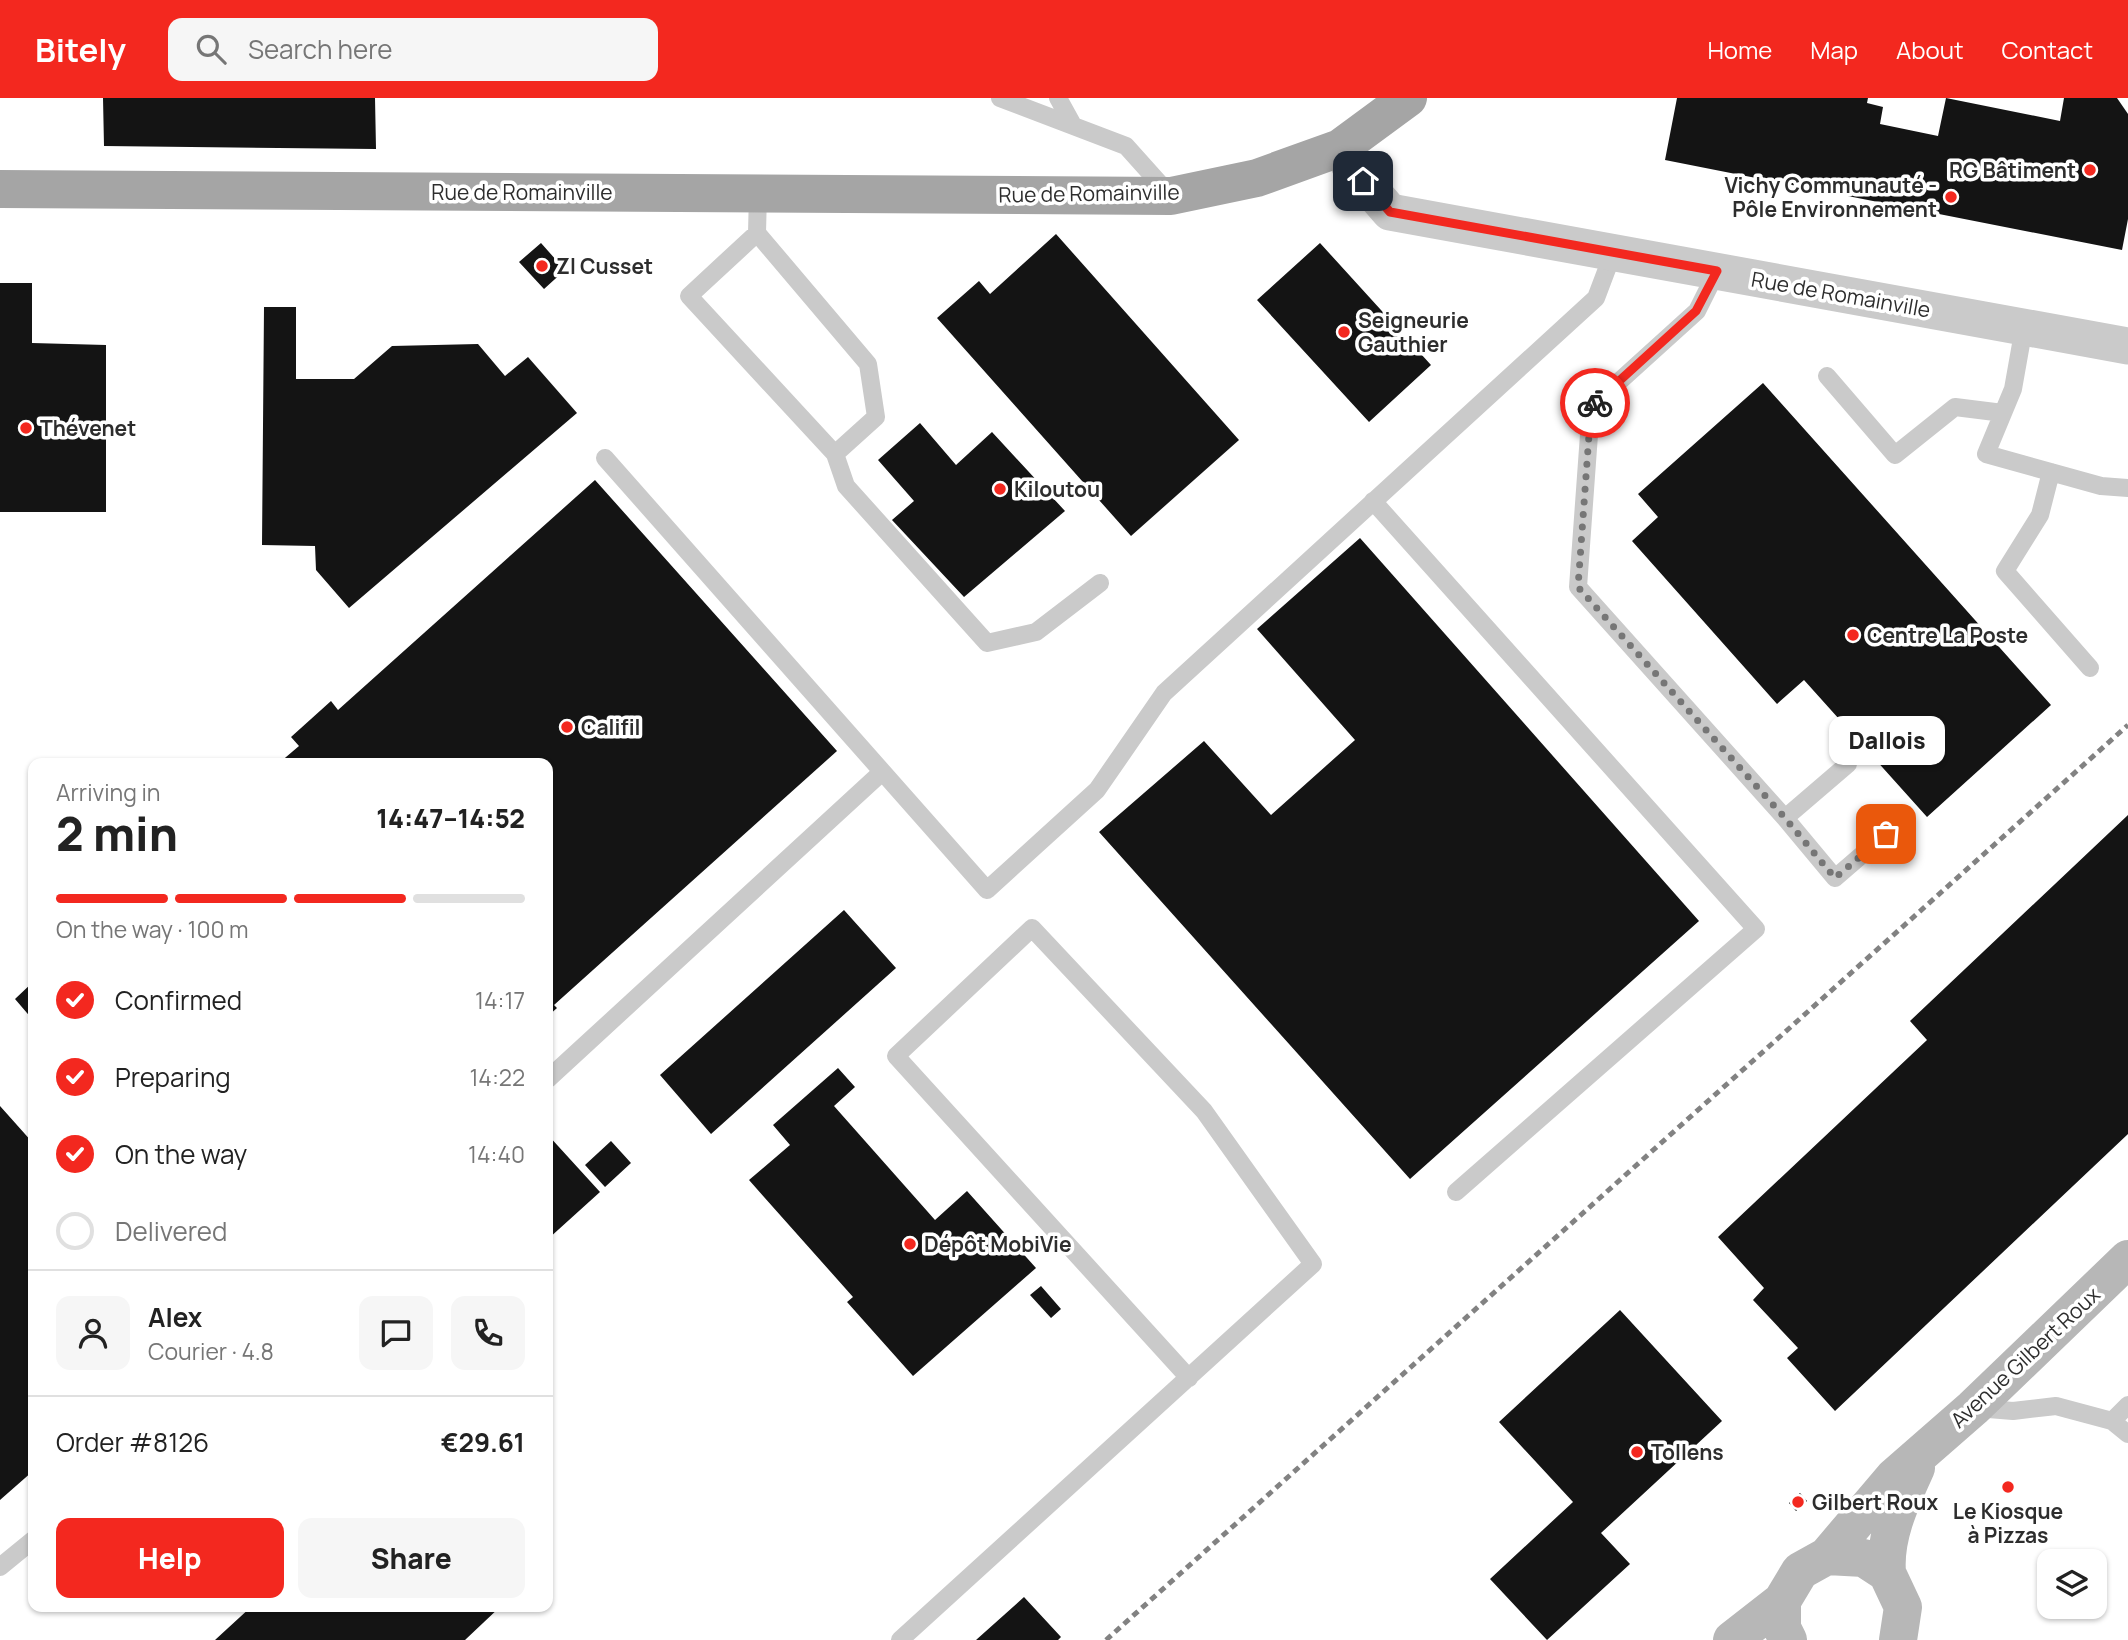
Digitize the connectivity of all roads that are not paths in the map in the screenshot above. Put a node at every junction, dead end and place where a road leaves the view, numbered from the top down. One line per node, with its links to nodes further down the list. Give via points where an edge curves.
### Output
1 (1000, 98): 4 (lane)
2 (1058, 98): 4 (lane)
3 (1408, 98): 5 (main road)
4 (1073, 125): 8 (lane, via 1126,146)
5 (1340, 148): 8 (main road, Rue de Romainville, via 1257,178); 10 (street, Rue de Romainville, via 1390,212)
6 (0, 189): 7 (main road, Rue de Romainville)
7 (758, 193): 8 (main road, Rue de Romainville); 9 (lane)
8 (1171, 196)
9 (757, 233): 16 (lane, via 868,364 876,417); 16 (lane, via 689,296)
10 (1613, 253): 11 (street, Rue de Romainville); 20 (lane, via 1596,298)
11 (1717, 271): 12 (street, Rue de Romainville); 25 (lane, via 1696,311 1591,407 1578,587)
12 (2024, 327): 13 (street, Rue de Romainville); 15 (lane)
13 (2128, 346)
14 (1827, 376): 15 (lane, via 1895,455 1955,407)
15 (2003, 413): 18 (lane, via 1986,454)
16 (835, 454): 21 (lane, via 846,486 987,643 1036,632)
17 (605, 458): 24 (lane)
18 (2051, 472): 19 (lane, via 2101,486); 22 (lane, via 2040,515 2004,571)
19 (2128, 488)
20 (1373, 501): 24 (lane, via 1164,693 1097,790 987,890); 28 (lane, via 1756,929)
21 (1100, 583)
22 (2090, 668)
23 (1848, 764): 25 (lane)
24 (882, 772): 27 (lane)
25 (1785, 818): 26 (lane, via 1835,878)
26 (1886, 834)
27 (553, 1074)
28 (1456, 1192)
29 (2128, 1259): 32 (main road, Avenue Gilbert Roux)
30 (1189, 1378): 30 (lane, via 1313,1264 1204,1111 1032,928 896,1056); 42 (lane)
31 (2128, 1405): 33 (lane)
32 (1973, 1408): 33 (lane, via 2012,1411 2056,1406); 35 (main road, Avenue Gilbert Roux)
33 (2112, 1421): 34 (lane)
34 (2128, 1434)
35 (1922, 1454): 37 (main road, Avenue Gilbert Roux, via 1894,1477); 39 (main road, Avenue Gilbert Roux, via 1899,1505 1886,1555)
36 (28, 1544): 38 (lane)
37 (1827, 1556): 39 (main road, via 1864,1558); 40 (main road, Avenue Gilbert Roux, via 1800,1570)
38 (0, 1567)
39 (1887, 1573): 41 (main road)
40 (1782, 1601): 43 (main road); 44 (main road, via 1782,1628)
41 (1906, 1629)
42 (900, 1640)
43 (1732, 1640)
44 (1788, 1640)

